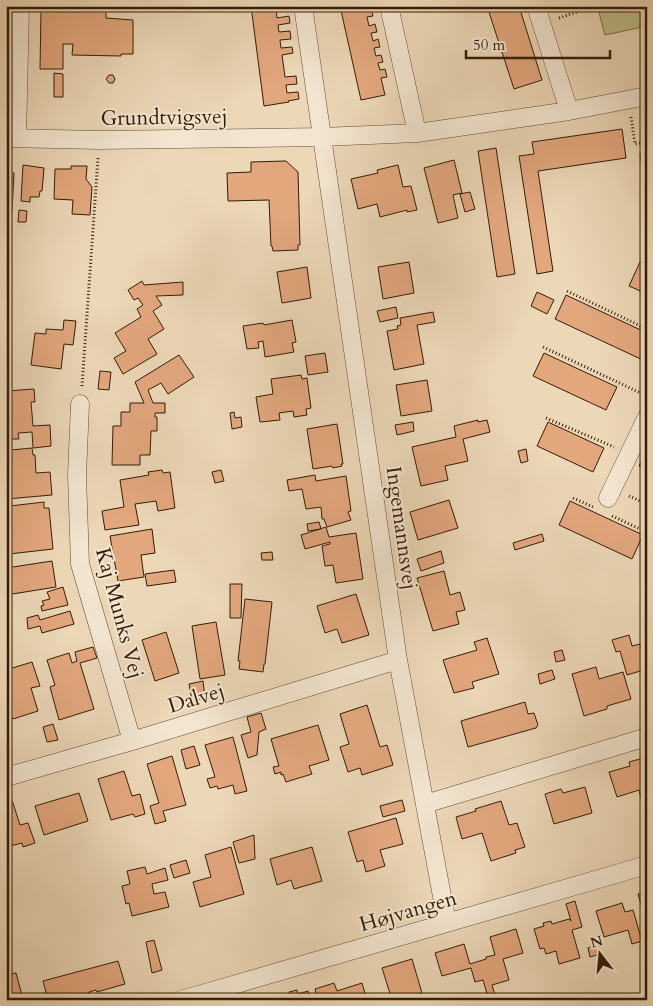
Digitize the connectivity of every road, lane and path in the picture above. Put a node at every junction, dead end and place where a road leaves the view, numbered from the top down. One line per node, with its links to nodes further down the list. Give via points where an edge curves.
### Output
1 (20, 6): 12 (street)
2 (303, 6): 11 (street)
3 (390, 6): 10 (street)
4 (536, 6): 6 (street)
5 (595, 6): 6 (path)
6 (542, 24): 9 (street)
7 (647, 96): 8 (street, Grundtvigsvej)
8 (628, 99): 9 (street, Grundtvigsvej); 14 (path, via 635,144)
9 (569, 110): 10 (street, Grundtvigsvej)
10 (417, 132): 11 (street, Grundtvigsvej)
11 (322, 137): 13 (street, Grundtvigsvej); 26 (street, Ingemannsvej)
12 (12, 138): 13 (street, Grundtvigsvej)
13 (99, 140): 21 (path)
14 (647, 142)
15 (642, 260): 16 (path)
16 (647, 262)
17 (567, 291): 18 (path)
18 (647, 329)
19 (543, 347): 20 (path)
20 (647, 396)
21 (80, 404): 28 (street, Kaj Munks Vej, via 77,475 80,564)
22 (647, 417): 24 (street)
23 (546, 418): 24 (path)
24 (629, 454): 25 (street)
25 (608, 498)
26 (398, 660): 28 (street, Dalvej); 30 (street, Ingemannsvej)
27 (647, 737): 30 (street)
28 (132, 741): 29 (street, Dalvej)
29 (6, 777)
30 (425, 804): 32 (street, Ingemannsvej)
31 (647, 865): 32 (street, Højvangen)
32 (447, 923): 33 (street, Højvangen)
33 (181, 1000)

